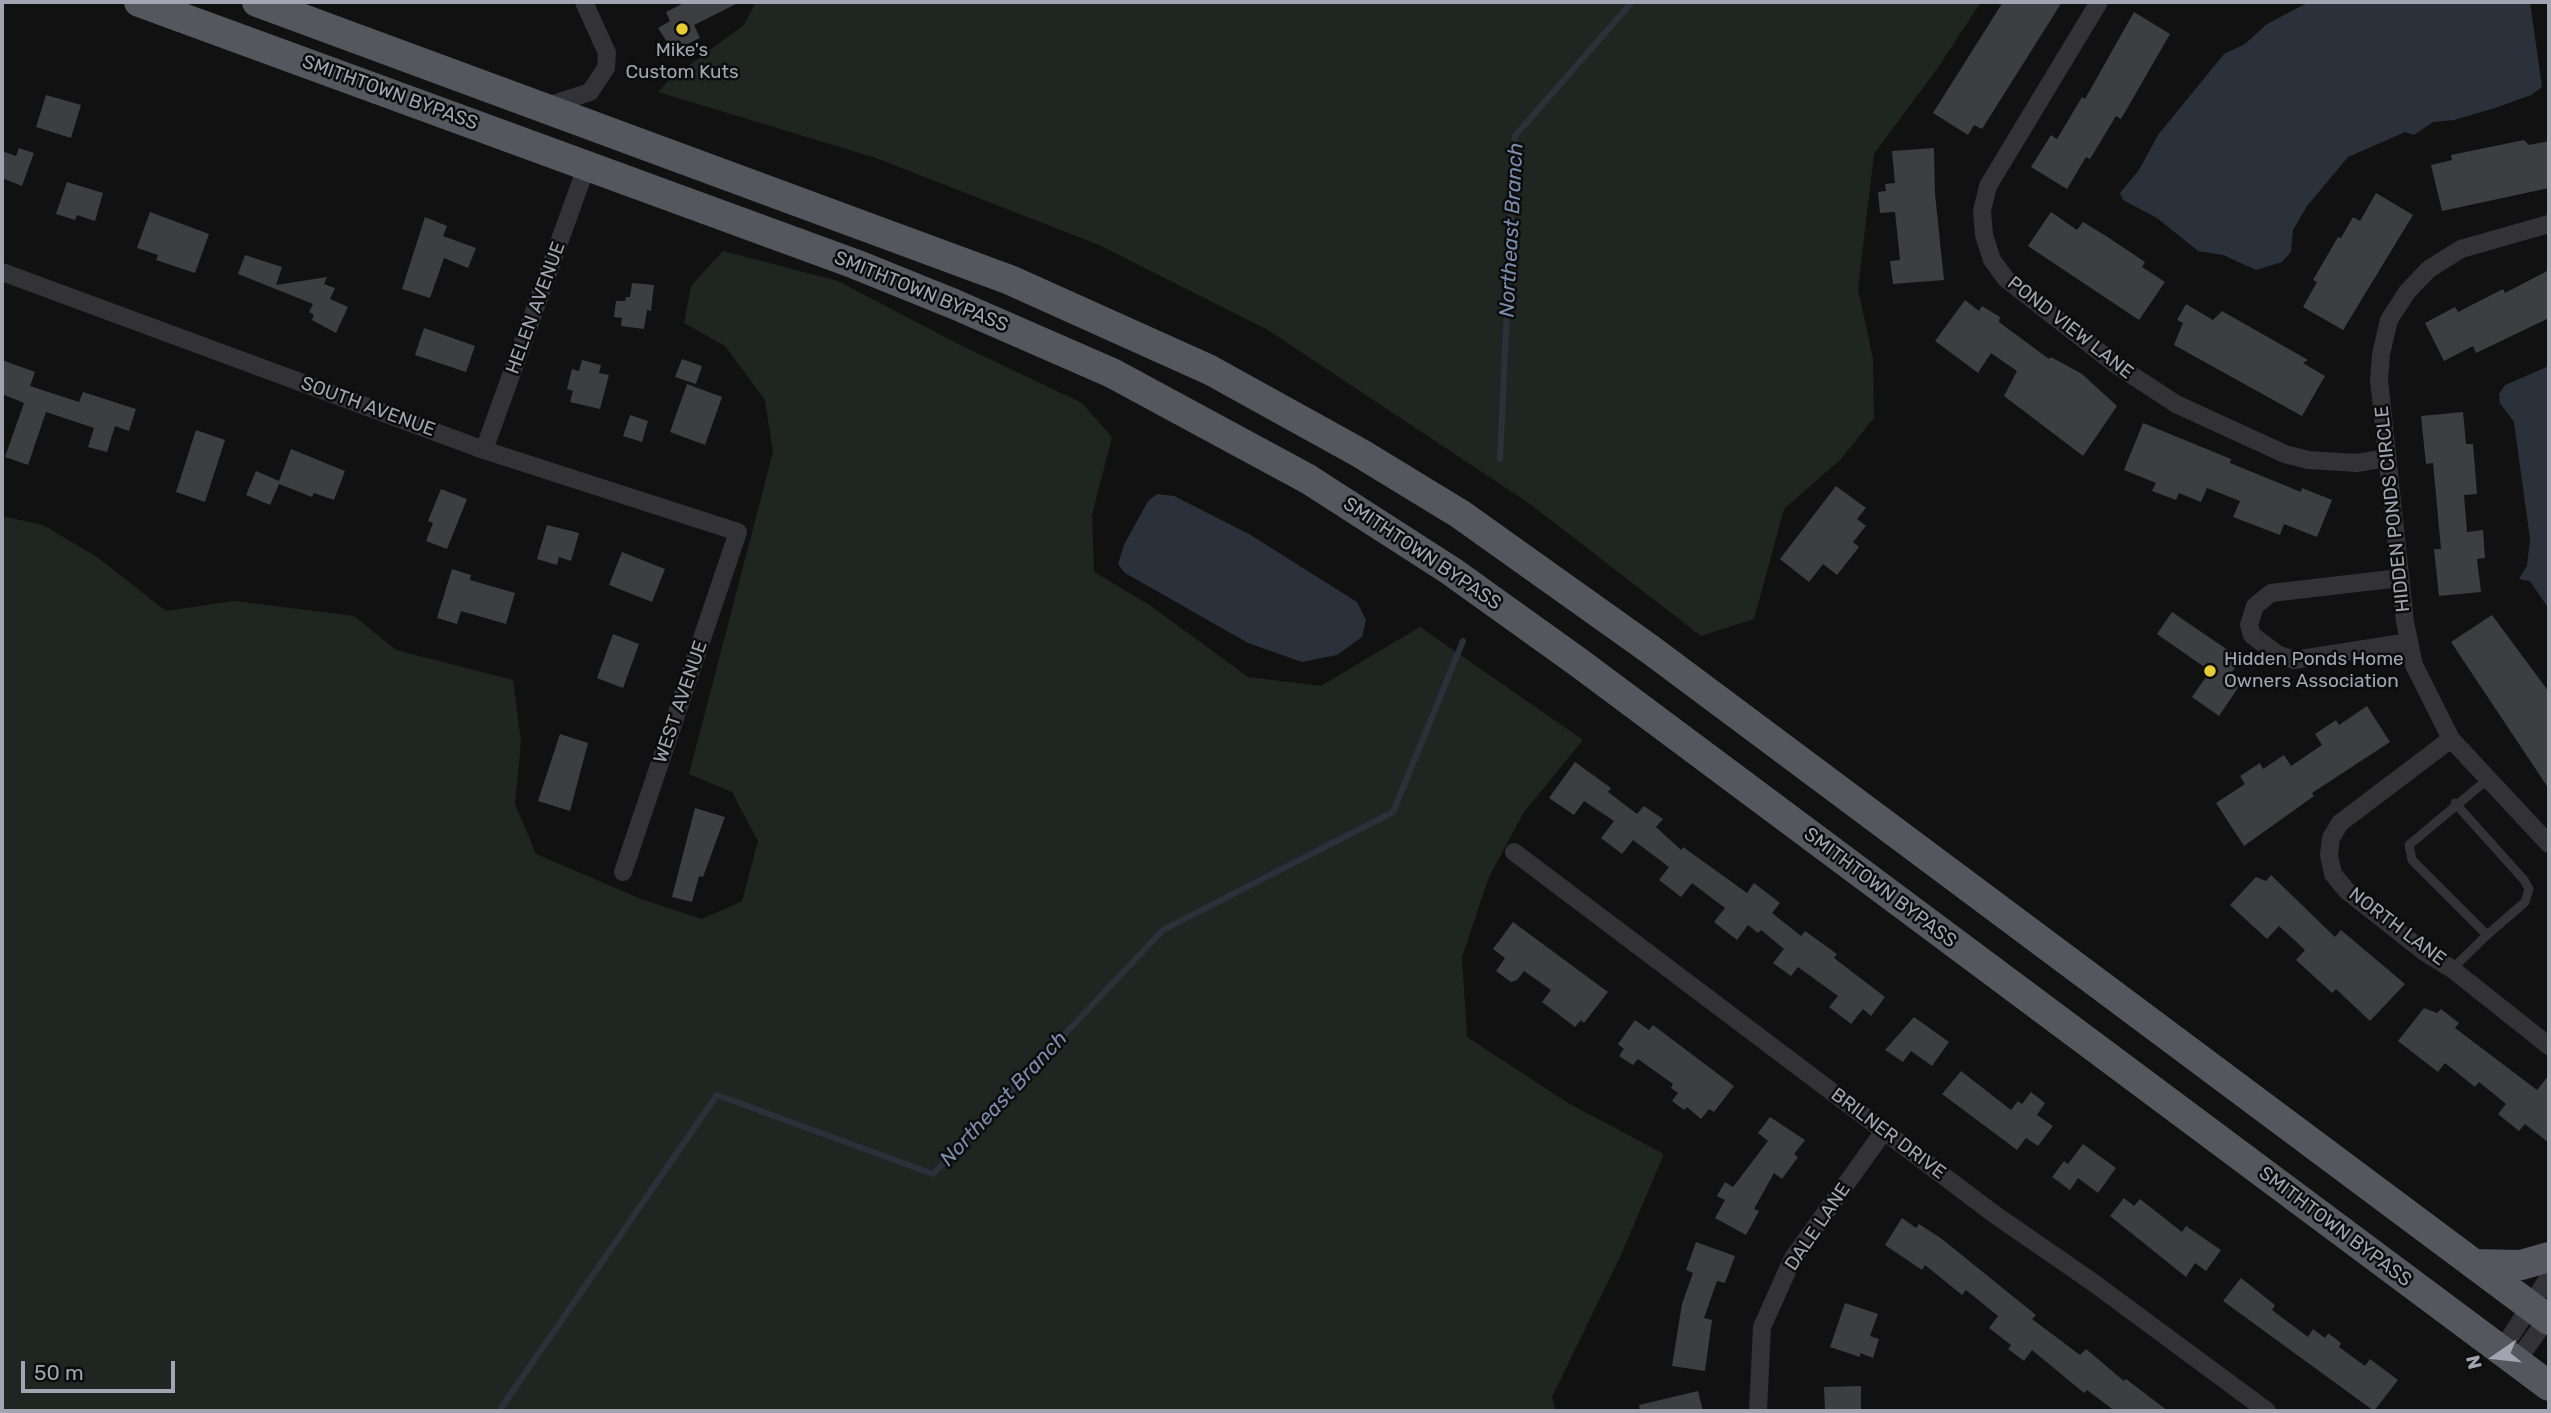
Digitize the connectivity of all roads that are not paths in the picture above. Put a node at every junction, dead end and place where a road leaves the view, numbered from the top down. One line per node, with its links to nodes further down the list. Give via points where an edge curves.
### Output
1 (139, 2): 6 (highway, SMITHTOWN BYPASS)
2 (257, 2): 5 (highway, SMITHTOWN BYPASS)
3 (584, 2): 5 (street, via 607,53 606,68 590,92)
4 (2099, 2): 10 (street, POND VIEW LANE, via 1987,186 1982,211 1992,260 2006,279 2115,365 2176,404 2308,460 2357,463)
5 (544, 106): 25 (highway, SMITHTOWN BYPASS, via 1010,279 1199,365 1360,453 1460,514 1651,650)
6 (587, 165): 9 (street, HELEN AVENUE); 28 (highway, SMITHTOWN BYPASS, via 1020,331 1161,398 1357,508 1578,662)
7 (2549, 224): 10 (street, HIDDEN PONDS CIRCLE, via 2461,249 2407,292 2389,320 2381,354)
8 (2, 272): 9 (street, SOUTH AVENUE)
9 (484, 450): 11 (street, SOUTH AVENUE)
10 (2387, 458): 12 (street, HIDDEN PONDS CIRCLE)
11 (738, 532): 19 (street, WEST AVENUE)
12 (2400, 578): 13 (street, HIDDEN PONDS CIRCLE); 13 (street, via 2271,593 2255,606 2249,625 2252,635 2277,654 2294,660)
13 (2409, 642): 14 (street, HIDDEN PONDS CIRCLE, via 2414,665)
14 (2451, 739): 15 (street, HIDDEN PONDS CIRCLE); 21 (street, NORTH LANE, via 2340,823 2331,838 2329,855 2333,874 2347,891)
15 (2488, 779): 16 (lane); 17 (street, HIDDEN PONDS CIRCLE)
16 (2455, 803): 20 (lane, via 2529,890 2525,902); 20 (lane, via 2409,845 2409,853)
17 (2549, 844)
18 (1514, 852): 23 (street, BRILNER DRIVE)
19 (623, 872)
20 (2487, 935): 21 (lane)
21 (2452, 968): 22 (street, NORTH LANE)
22 (2549, 1046)
23 (1884, 1131): 30 (street, DALE LANE, via 1793,1258 1762,1327); 31 (street, BRILNER DRIVE)
24 (2549, 1257): 25 (highway, via 2521,1265)
25 (2474, 1264): 27 (highway, SMITHTOWN BYPASS)
26 (2549, 1277): 27 (street)
27 (2544, 1315): 28 (street)
28 (2509, 1356): 29 (highway, SMITHTOWN BYPASS)
29 (2549, 1386)
30 (1758, 1411)
31 (2267, 1411)

